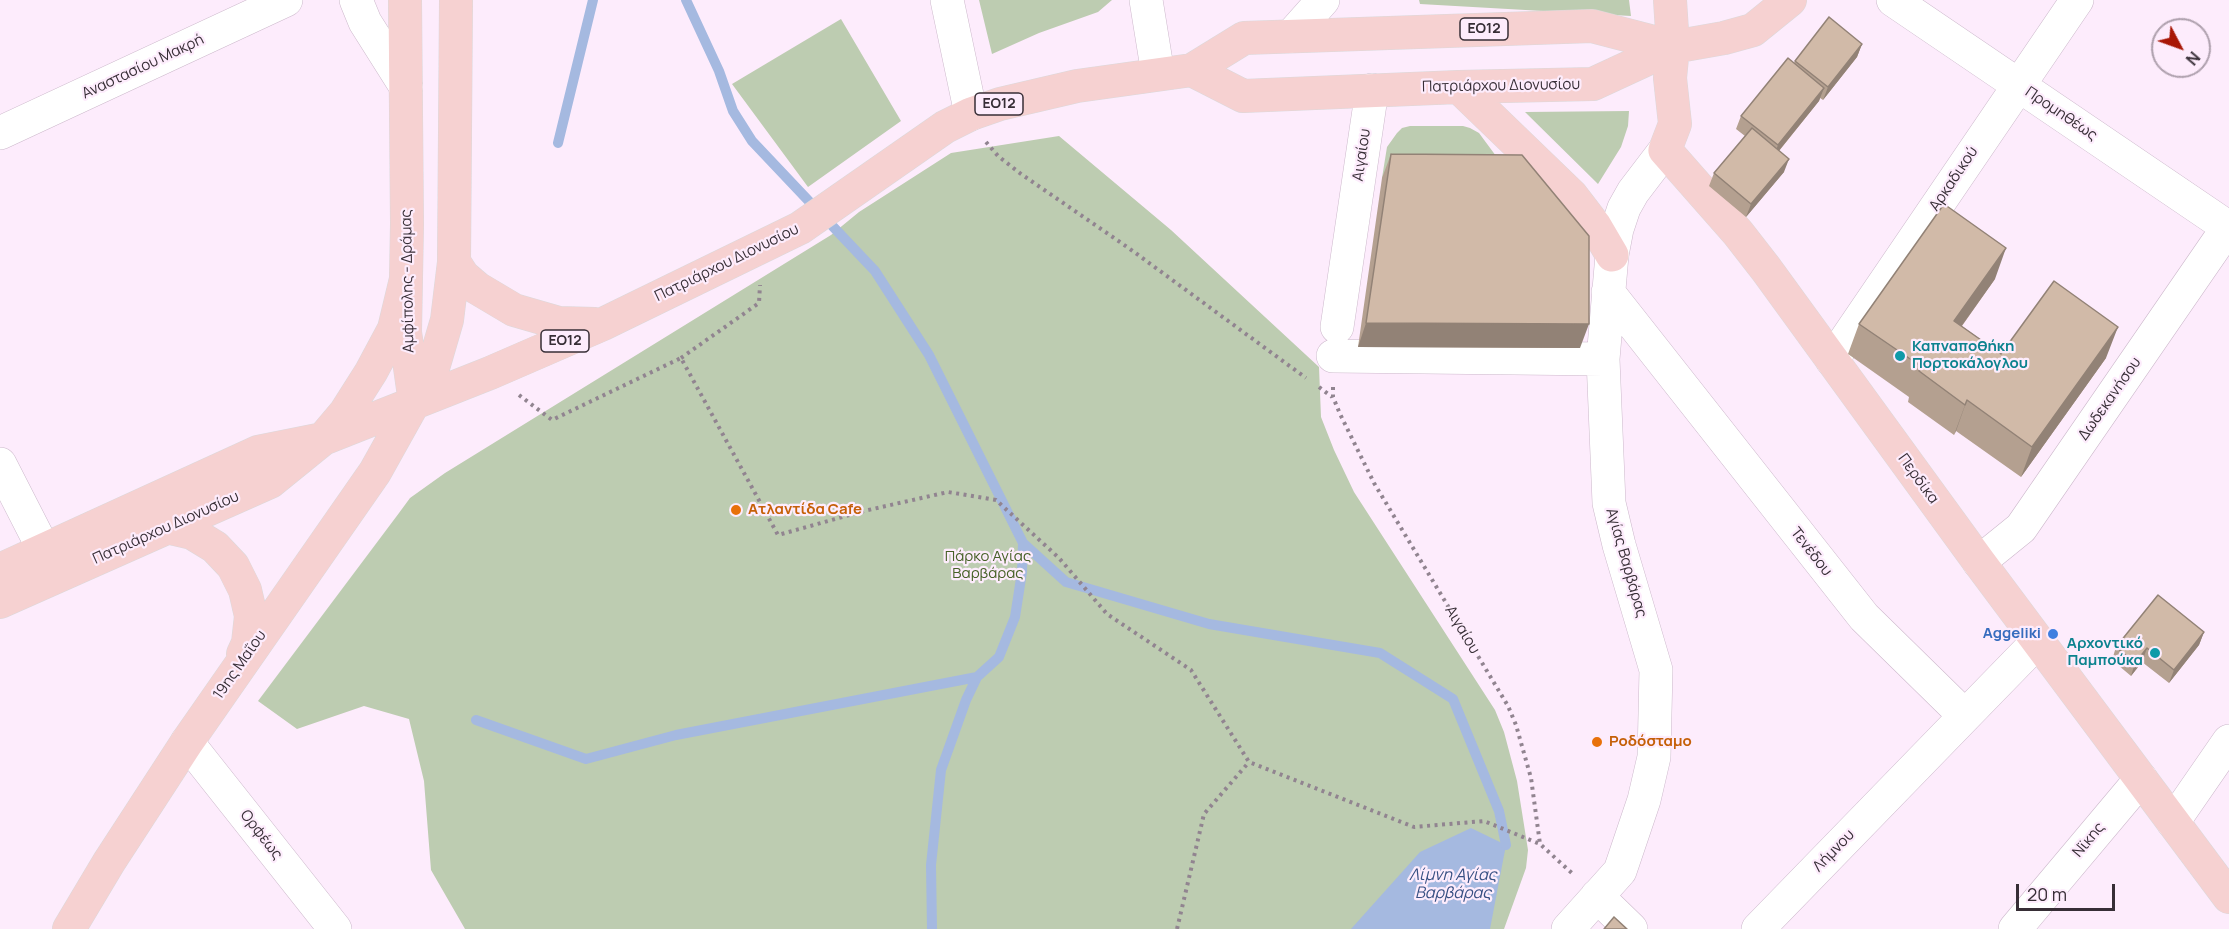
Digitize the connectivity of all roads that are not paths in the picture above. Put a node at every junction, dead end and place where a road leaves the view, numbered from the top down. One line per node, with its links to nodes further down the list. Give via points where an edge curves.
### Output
1 (286, 0): 21 (street, Αναστασίου Μακρή)
2 (356, 0): 17 (street, via 370,31)
3 (405, 0): 17 (main road, Αμφίπολης - Δράμας)
4 (456, 0): 25 (main road, Αμφίπολης - Δράμας)
5 (947, 0): 20 (street)
6 (1146, 0): 15 (street)
7 (1323, 0): 12 (street)
8 (1670, 0): 13 (main road)
9 (1790, 0): 13 (main road, ΕΟ12, via 1753,30)
10 (1893, 0): 16 (street, Προμηθέως)
11 (2077, 0): 16 (street, Αρκαδικού)
12 (1291, 36): 13 (main road, Πατριάρχου Διονυσίου / ΕΟ12, via 1592,26); 14 (main road, Πατριάρχου Διονυσίου / ΕΟ12, via 1244,38)
13 (1673, 47): 18 (main road, Πατριάρχου Διονυσίου / ΕΟ12, via 1593,84); 22 (main road, via 1670,78 1675,124)
14 (1192, 70): 15 (main road, Πατριάρχου Διονυσίου / ΕΟ12); 19 (main road, Πατριάρχου Διονυσίου / ΕΟ12, via 1243,96)
15 (1158, 74): 20 (main road, Πατριάρχου Διονυσίου / ΕΟ12, via 1067,88)
16 (2018, 85): 23 (street, Προμηθέως); 30 (street, Αρκαδικού)
17 (406, 87): 26 (main road, Αμφίπολης - Δράμας)
18 (1459, 87): 19 (main road, Πατριάρχου Διονυσίου / ΕΟ12); 24 (main road, via 1572,196)
19 (1372, 90): 29 (street, Αιγαίου, via 1335,342)
20 (971, 114): 28 (main road, Πατριάρχου Διονυσίου / ΕΟ12, via 800,228)
21 (0, 133)
22 (1665, 150): 24 (street, Αγίας Βαρβάρας, via 1624,208); 30 (main road, Περδίκα, via 1738,233)
23 (2229, 227): 36 (street, Δωδεκανήσου, via 2021,528)
24 (1612, 255): 27 (street, Αγίας Βαρβάρας)
25 (454, 262): 28 (main road, via 477,288 514,310 559,323); 31 (main road, Αμφίπολης - Δράμας, via 447,320 434,368)
26 (406, 279): 31 (main road, Αμφίπολης - Δράμας, via 405,332); 32 (main road, via 394,328 371,372)
27 (1608, 292): 29 (street, Αγίας Βαρβάρας); 41 (street, Τενέδου, via 1864,617)
28 (603, 324): 31 (main road, Πατριάρχου Διονυσίου / ΕΟ12)
29 (1603, 359): 46 (street, Αγίας Βαρβάρας, via 1609,503 1657,682 1654,757 1644,801 1620,871)
30 (1832, 360): 36 (main road, Περδίκα)
31 (415, 403): 32 (main road, Πατριάρχου Διονυσίου / ΕΟ12); 40 (main road, 19ης Μαΐου, via 375,472)
32 (323, 440): 34 (main road, Πατριάρχου Διονυσίου / ΕΟ12, via 270,482); 35 (main road, Πατριάρχου Διονυσίου / ΕΟ12, via 258,452)
33 (0, 464): 35 (street)
34 (166, 527): 38 (main road, Πατριάρχου Διονυσίου / ΕΟ12); 40 (main road, via 192,533 215,547 233,566 245,590 250,616 248,643)
35 (44, 550): 37 (main road, Πατριάρχου Διονυσίου / ΕΟ12)
36 (1979, 562): 39 (main road, Περδίκα)
37 (0, 570)
38 (0, 602)
39 (2038, 641): 41 (street); 44 (main road, Περδίκα)
40 (238, 668): 43 (main road, 19ης Μαΐου)
41 (1965, 716): 52 (street, Λήμνου)
42 (2229, 741): 45 (street)
43 (187, 742): 48 (main road, 19ης Μαΐου); 49 (street, Ορφέως)
44 (2141, 779): 45 (main road, Περδίκα); 53 (street, Νϊκης)
45 (2173, 822): 47 (main road, Περδίκα)
46 (1597, 896): 50 (street, Αγίας Βαρβάρας); 51 (street)
47 (2229, 897)
48 (69, 929)
49 (335, 929)
50 (1568, 929)
51 (1630, 929)
52 (1758, 929)
53 (2015, 929)

